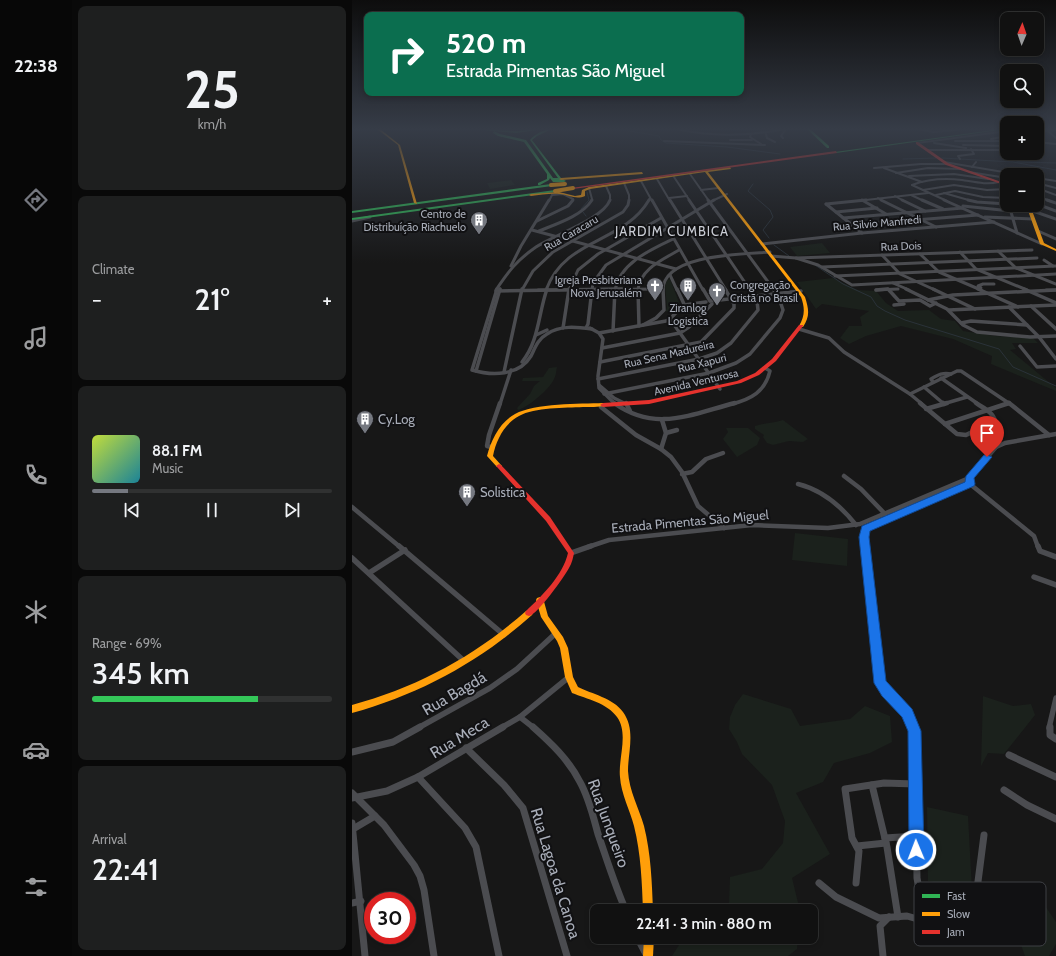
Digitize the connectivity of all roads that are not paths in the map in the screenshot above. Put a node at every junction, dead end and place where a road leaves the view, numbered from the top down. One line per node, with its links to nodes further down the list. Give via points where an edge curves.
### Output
1 (407, 174): 65 (main road)
2 (553, 174): 35 (main road)
3 (554, 174): 35 (main road)
4 (657, 174): 35 (main road)
5 (657, 174): 35 (main road)
6 (664, 174): 17 (main road)
7 (675, 174): 35 (main road)
8 (682, 174): 31 (main road)
9 (690, 174): 18 (main road); 37 (street, Rua Xapuri)
10 (692, 174): 31 (main road)
11 (706, 174): 46 (main road, Avenida Venturosa)
12 (899, 174): 16 (street)
13 (930, 174): 16 (street)
14 (959, 174): 21 (street)
15 (979, 174): 22 (main road)
16 (909, 176): 27 (street)
17 (642, 177): 19 (main road); 28 (main road); 35 (main road); 54 (street)
18 (674, 177): 19 (main road); 49 (street)
19 (657, 179): 55 (street)
20 (1044, 179): 24 (street)
21 (954, 180): 25 (street); 26 (street)
22 (1000, 180)
23 (1000, 180): 26 (street, via 985,185)
24 (1056, 180): 32 (street)
25 (927, 181): 27 (street); 33 (street)
26 (968, 181): 34 (street)
27 (922, 182): 38 (street, via 912,185)
28 (624, 183): 31 (main road); 120 (street, Rua Caracaru, via 630,198 629,205 623,212)
29 (539, 184): 35 (main road, via 548,179); 35 (main road, via 555,184 562,190); 45 (main road)
30 (1044, 184): 32 (street)
31 (603, 185): 35 (main road); 35 (main road); 118 (street, via 611,198 606,208)
32 (1049, 185): 36 (street)
33 (939, 186): 34 (street); 38 (street); 43 (street)
34 (964, 186): 41 (street)
35 (564, 187): 45 (main road); 87 (street); 89 (main road); 89 (main road, via 529,195); 90 (street, via 568,206); 92 (main road); 112 (street, via 592,199 590,204)
36 (1056, 188)
37 (702, 190): 46 (street); 61 (street, Rua Xapuri)
38 (923, 190): 42 (street)
39 (1000, 190): 41 (street)
40 (1044, 190): 47 (street)
41 (985, 191): 53 (street)
42 (929, 192): 48 (street); 51 (street)
43 (950, 192): 44 (street); 53 (street)
44 (944, 193): 51 (street); 63 (street, via 960,199)
45 (490, 194): 65 (main road)
46 (723, 194): 61 (street); 128 (main road, Avenida Venturosa)
47 (1054, 194): 52 (street)
48 (910, 195): 50 (street); 75 (street)
49 (686, 196): 55 (street); 80 (street)
50 (895, 196): 56 (street); 78 (street)
51 (936, 196): 66 (street)
52 (1044, 196)
53 (983, 197): 57 (street); 63 (street)
54 (650, 198): 68 (street); 68 (street)
55 (669, 198): 98 (street)
56 (878, 198): 59 (street); 85 (street)
57 (1000, 198)
58 (1044, 199): 64 (street)
59 (862, 200): 60 (street); 70 (street)
60 (851, 201): 62 (street); 74 (street)
61 (710, 202): 80 (street); 131 (street, Rua Xapuri)
62 (841, 202): 77 (street); 81 (street, via 826,204)
63 (981, 202): 67 (street); 72 (street)
64 (1056, 203)
65 (416, 204): 92 (main road)
66 (956, 204): 69 (street); 71 (street)
67 (1000, 204)
68 (651, 207): 95 (street); 123 (street)
69 (968, 207): 71 (street); 72 (street)
70 (876, 208): 74 (street); 86 (street)
71 (964, 208): 75 (street); 88 (street)
72 (979, 209): 76 (street)
73 (1044, 209): 79 (street)
74 (856, 210): 77 (street)
75 (944, 210): 78 (street)
76 (1000, 210)
77 (848, 211): 81 (street)
78 (925, 211): 85 (street)
79 (1056, 211)
80 (698, 212): 98 (street); 137 (street)
81 (836, 212): 96 (street)
82 (1011, 212): 97 (street)
83 (1032, 212): 99 (main road)
84 (1042, 212): 94 (street)
85 (908, 213): 86 (street); 101 (street)
86 (888, 214): 96 (street)
87 (541, 215): 90 (street); 102 (street)
88 (979, 215): 93 (street); 101 (street)
89 (369, 216): 92 (main road)
90 (547, 216): 102 (street)
91 (1056, 216): 94 (street)
92 (352, 217)
93 (983, 217): 97 (street); 103 (street)
94 (1051, 217): 100 (street)
95 (662, 218): 104 (street); 124 (street)
96 (843, 218): 106 (street)
97 (1014, 218): 99 (street); 109 (street)
98 (682, 219): 105 (street); 142 (street)
99 (1033, 219): 114 (main road)
100 (1056, 219)
101 (922, 220): 106 (street); 107 (street)
102 (537, 221): 110 (street)
103 (994, 222): 107 (street, Rua Silvio Manfredi); 111 (street)
104 (665, 224): 105 (street); 108 (street)
105 (672, 224): 108 (street)
106 (852, 225): 117 (street)
107 (936, 227): 117 (street, Rua Silvio Manfredi)
108 (667, 228): 113 (street); 115 (street)
109 (1017, 228): 111 (street); 116 (street)
110 (532, 230): 112 (street); 136 (street)
111 (1010, 230): 116 (street)
112 (539, 231): 118 (street)
113 (661, 231): 115 (street); 132 (street)
114 (1038, 231): 119 (street); 122 (main road)
115 (669, 232): 121 (street)
116 (1017, 232): 122 (street)
117 (862, 233): 128 (street, Rua Silvio Manfredi)
118 (556, 236): 120 (street); 134 (street)
119 (1056, 239)
120 (573, 240): 123 (street); 177 (street, Rua Caracaru, via 537,266)
121 (674, 240): 127 (street); 141 (street)
122 (1039, 241): 126 (main road)
123 (589, 245): 124 (street); 178 (street, via 561,264 552,275)
124 (606, 249): 132 (street); 179 (street, via 581,267 574,276)
125 (1032, 250): 129 (street, Rua Dois)
126 (1056, 250)
127 (680, 251): 146 (street); 148 (street)
128 (768, 251): 131 (street); 139 (street, Rua Dois); 183 (main road, Avenida Venturosa)
129 (998, 251): 130 (street, Rua Dois); 143 (street)
130 (960, 252): 133 (street, Rua Dois); 145 (street)
131 (747, 253): 137 (street); 187 (street, Rua Xapuri)
132 (623, 254): 141 (street); 180 (street, via 601,270 594,280)
133 (920, 254): 135 (street, Rua Dois); 147 (street)
134 (525, 255): 136 (street); 155 (street)
135 (882, 255): 138 (street, Rua Dois); 149 (street)
136 (516, 256): 155 (street)
137 (727, 256): 142 (street); 189 (street)
138 (845, 257): 139 (street, Rua Dois); 151 (street)
139 (796, 258): 152 (street)
140 (1037, 258): 143 (street)
141 (639, 259): 148 (street); 171 (street, via 621,273)
142 (706, 259): 146 (street); 190 (street)
143 (1006, 259): 145 (street); 154 (street)
144 (1044, 260): 153 (street)
145 (968, 261): 147 (street); 158 (street)
146 (688, 263): 150 (street); 157 (street)
147 (929, 263): 149 (street); 159 (street)
148 (658, 264): 156 (street); 172 (street, via 643,276)
149 (891, 264): 151 (street); 160 (street)
150 (684, 265): 156 (street); 157 (street)
151 (852, 266): 152 (street)
152 (822, 267): 164 (street)
153 (1055, 267): 154 (street)
154 (1016, 268): 158 (street); 163 (street)
155 (510, 269): 176 (street)
156 (676, 269): 162 (street)
157 (691, 269): 192 (street)
158 (977, 270): 159 (street); 165 (street)
159 (939, 272): 160 (street); 166 (street)
160 (899, 273): 164 (street); 167 (street)
161 (1056, 274): 163 (street)
162 (670, 275): 173 (street, via 664,282); 196 (street)
163 (1034, 275): 165 (street); 170 (street)
164 (835, 276): 168 (street, via 852,285)
165 (995, 277): 166 (street); 184 (street)
166 (956, 279): 167 (street); 186 (street)
167 (916, 281): 168 (street); 188 (street)
168 (892, 282): 191 (street)
169 (994, 284): 185 (street, via 982,284 978,287)
170 (1056, 284)
171 (616, 289): 172 (street); 180 (street); 216 (street)
172 (638, 289): 173 (street); 209 (street)
173 (663, 289): 203 (street)
174 (888, 289): 175 (street); 181 (street); 193 (street, via 899,301)
175 (898, 289)
176 (499, 290): 177 (street); 230 (street, via 474,369 490,373)
177 (522, 290): 178 (street); 230 (street, Rua Caracaru)
178 (546, 290): 179 (street); 219 (street)
179 (569, 290): 180 (street); 212 (street)
180 (592, 290): 207 (street)
181 (876, 290)
182 (1056, 290): 184 (street)
183 (800, 291): 187 (street); 215 (main road, Avenida Venturosa, via 807,299 811,311 808,321)
184 (1028, 291): 185 (street); 195 (street)
185 (1013, 292): 186 (street)
186 (988, 293): 188 (street); 198 (street)
187 (777, 294): 189 (street); 232 (street, Rua Xapuri, via 782,314 754,349 736,363)
188 (948, 295): 191 (street); 202 (street)
189 (754, 297): 190 (street); 225 (street, Rua Sena Madureira, via 758,304 756,314 735,338 722,351)
190 (732, 300): 192 (street); 222 (street, via 734,306 728,315 703,341)
191 (928, 300): 194 (street)
192 (710, 302): 196 (street); 218 (street, via 689,327)
193 (923, 302): 194 (street, via 930,306); 197 (street)
194 (936, 303): 204 (street)
195 (1055, 304): 199 (street); 201 (street)
196 (684, 305): 205 (street)
197 (894, 305)
198 (1018, 306): 199 (street); 200 (street)
199 (1030, 306): 214 (street)
200 (1009, 307): 202 (street); 210 (street)
201 (1056, 308)
202 (975, 309): 204 (street)
203 (664, 310): 205 (street); 209 (street, via 656,318)
204 (948, 310): 208 (street)
205 (671, 313): 206 (street)
206 (670, 320): 209 (street); 218 (street)
207 (588, 322): 211 (street); 213 (street)
208 (960, 323): 210 (street, via 971,321); 221 (street, via 981,333)
209 (641, 325): 216 (street)
210 (1028, 325): 221 (street)
211 (580, 326): 212 (street); 213 (street)
212 (563, 327): 213 (street); 219 (street); 229 (street, via 544,335 527,362)
213 (587, 328): 217 (street)
214 (1056, 329)
215 (800, 330): 231 (main road, Avenida Venturosa); 239 (street, via 829,338 844,352)
216 (613, 331): 217 (street)
217 (599, 333): 224 (street, via 603,339)
218 (680, 333): 222 (street); 224 (street)
219 (536, 335): 229 (street, via 524,360)
220 (1056, 336): 221 (street)
221 (1040, 337): 226 (street)
222 (689, 346): 225 (street); 227 (street)
223 (1020, 346): 228 (street, via 1036,366)
224 (602, 348): 227 (street)
225 (699, 359): 232 (street); 235 (street, Rua Sena Madureira)
226 (1056, 359)
227 (600, 362): 235 (street)
228 (1056, 366)
229 (511, 369): 230 (street); 253 (street, via 489,435 487,446)
230 (504, 371)
231 (766, 371): 238 (main road, Avenida Venturosa, via 742,384); 246 (street, via 757,393 741,402)
232 (709, 373): 238 (street); 241 (street, Rua Xapuri)
233 (951, 374): 234 (street); 236 (street, via 940,374 931,379); 242 (street, via 962,371)
234 (941, 378): 236 (street); 240 (street)
235 (598, 379): 241 (street, via 599,385)
236 (933, 382): 237 (street)
237 (924, 387): 239 (street); 243 (street)
238 (720, 388): 241 (main road, Avenida Venturosa, via 654,403)
239 (910, 394): 244 (street)
240 (967, 397): 243 (street); 245 (street)
241 (615, 403): 246 (street, via 644,418); 253 (main road, Avenida Venturosa, via 520,413 509,422); 255 (street, via 636,435)
242 (1009, 403): 245 (street); 252 (street)
243 (944, 404): 244 (street)
244 (926, 409): 247 (street)
245 (988, 411): 247 (street); 249 (street, via 995,421)
246 (662, 420): 250 (street)
247 (945, 424): 249 (street, via 961,436)
248 (677, 430): 250 (street)
249 (976, 431): 254 (street)
250 (666, 433): 255 (street)
251 (1056, 434): 252 (street, Estrada Pimentas São Miguel)
252 (1049, 435): 254 (street, Estrada Pimentas São Miguel, via 1011,441)
253 (490, 447): 268 (main road, via 491,459 548,519)
254 (996, 447): 259 (street, Estrada Pimentas São Miguel)
255 (661, 449): 257 (street, via 671,457)
256 (723, 453): 257 (street, via 706,459 692,472)
257 (682, 474): 265 (street, via 698,506)
258 (844, 476): 263 (street, via 861,489)
259 (969, 478): 261 (street); 263 (street, Estrada Pimentas São Miguel)
260 (798, 484): 264 (street, via 836,503)
261 (970, 484): 266 (street); 269 (street, via 1034,536 1040,551)
262 (352, 507): 267 (street)
263 (885, 514): 264 (street, Estrada Pimentas São Miguel)
264 (858, 524): 265 (street, Estrada Pimentas São Miguel, via 832,528 766,525); 266 (street)
265 (724, 528): 268 (street, Estrada Pimentas São Miguel, via 623,537)
266 (866, 529): 290 (street, via 864,537 880,683 907,713 913,726 916,740)
267 (405, 550): 271 (street); 278 (street)
268 (572, 553): 274 (main road, via 568,564)
269 (1056, 557)
270 (352, 558): 271 (street)
271 (369, 573): 279 (street)
272 (1034, 577): 273 (street)
273 (1056, 585)
274 (540, 600): 275 (main road); 276 (main road)
275 (532, 609): 276 (main road); 278 (main road)
276 (545, 617): 277 (main road)
277 (556, 633): 280 (main road, via 564,648); 286 (street, Rua Bagdá, via 517,669 490,688 393,742)
278 (504, 635): 279 (main road)
279 (464, 661): 282 (main road, via 393,698)
280 (569, 677): 283 (street, Rua Meca); 309 (main road, via 575,690 610,705 620,714 626,725 624,776 639,827)
281 (1056, 698): 284 (street, via 1049,730 1050,735)
282 (352, 709)
283 (520, 717): 285 (street, Rua Meca); 308 (street, Rua Junqueiro, via 537,730 578,777)
284 (1056, 739)
285 (466, 748): 288 (street, Rua Meca); 317 (street, Rua Lagoa da Canoa, via 504,785 523,808)
286 (352, 752)
287 (1009, 755): 289 (street)
288 (418, 777): 293 (street, Rua Meca, via 387,791); 316 (street, via 465,828 476,847)
289 (1056, 777)
290 (915, 784): 291 (street); 298 (street)
291 (872, 785): 299 (street); 301 (street, via 845,789 852,838)
292 (1004, 790): 295 (street)
293 (354, 796): 294 (street)
294 (375, 816): 296 (street); 315 (street, via 420,876)
295 (1056, 819)
296 (352, 826): 300 (street)
297 (984, 835): 303 (street)
298 (916, 836): 299 (street); 302 (street)
299 (886, 841): 301 (street); 310 (street)
300 (353, 846): 306 (street)
301 (857, 846): 305 (street, via 859,851)
302 (918, 882)
303 (978, 882)
304 (819, 883): 310 (street, via 836,897 879,918)
305 (856, 883)
306 (361, 901): 307 (street); 314 (street)
307 (352, 903)
308 (623, 904)
309 (647, 904)
310 (894, 917): 311 (street); 319 (street, via 880,926)
311 (914, 918)
312 (641, 944): 318 (street)
313 (649, 944): 318 (main road)
314 (365, 956)
315 (434, 956)
316 (500, 956)
317 (567, 956)
318 (648, 956)
319 (883, 956)

